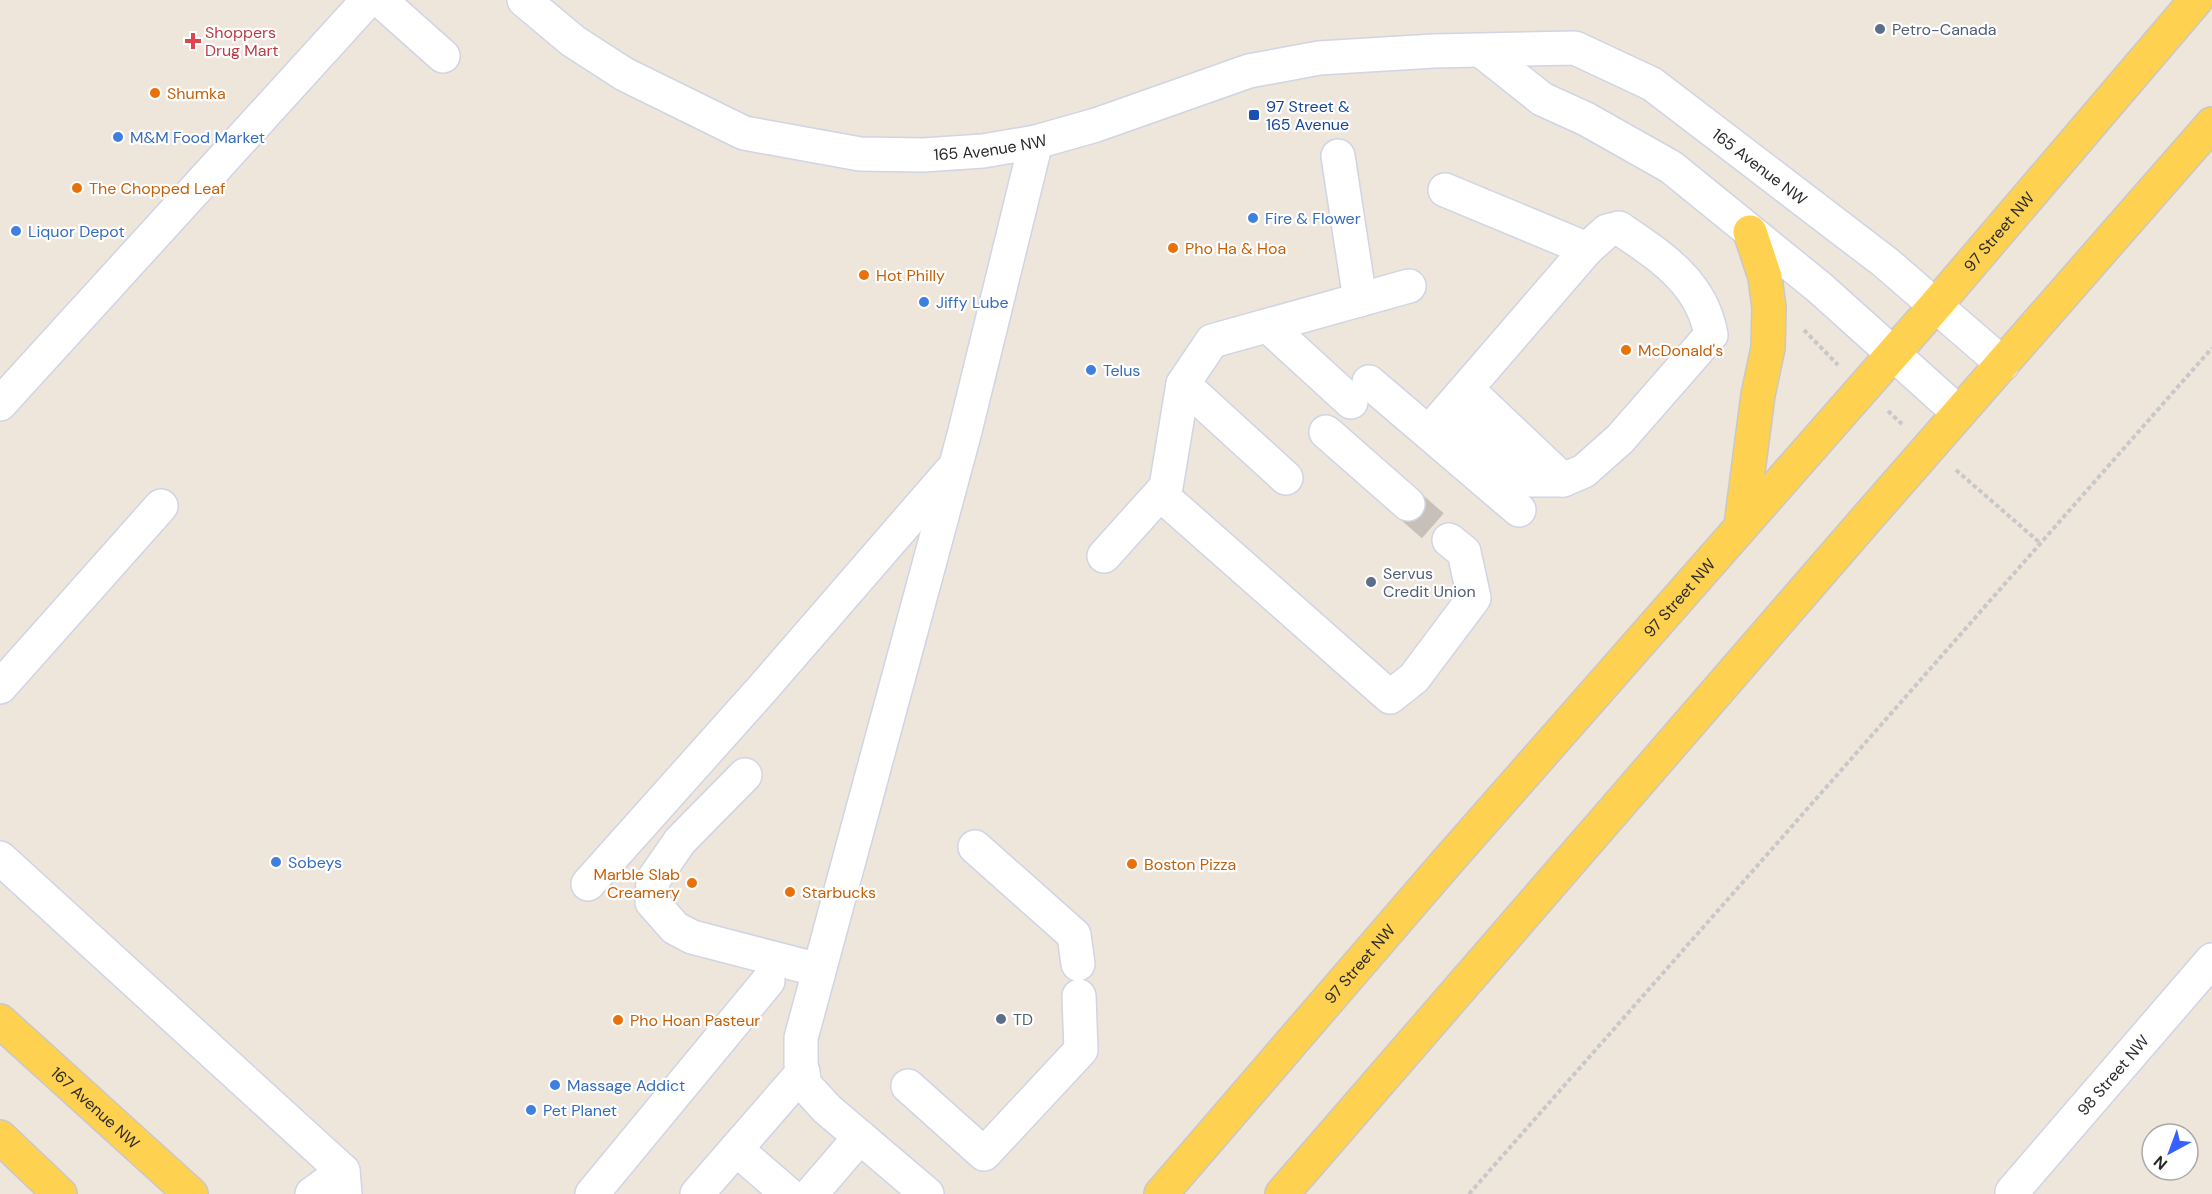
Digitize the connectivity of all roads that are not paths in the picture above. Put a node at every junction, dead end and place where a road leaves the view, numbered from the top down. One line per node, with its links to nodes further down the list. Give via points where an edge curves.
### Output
1 (368, 0): 20 (street)
2 (380, 0): 6 (street)
3 (524, 0): 8 (street, 165 Avenue NW, via 573,41 624,74 744,134 860,154 959,153)
4 (2196, 0): 15 (main road, 97 Street NW)
5 (1483, 52): 8 (street, 165 Avenue NW, via 1319,58 1249,71); 11 (street, via 1542,99 1671,167); 15 (street, 165 Avenue NW, via 1575,48 1652,84)
6 (444, 56)
7 (2212, 124): 18 (main road)
8 (1036, 142): 24 (street)
9 (1338, 156): 14 (street)
10 (1446, 190): 12 (street)
11 (1750, 232): 17 (street); 30 (main road, via 1765,277 1768,348 1758,395)
12 (1587, 249): 21 (street); 21 (street, via 1607,231 1619,228 1658,255 1696,291 1711,335 1620,439 1584,471 1563,480 1529,480 1507,466)
13 (1409, 286): 14 (street)
14 (1360, 300): 16 (street)
15 (1936, 305): 17 (main road, 97 Street NW); 18 (street, 165 Avenue NW)
16 (1268, 326): 19 (street, via 1212,341); 21 (street, via 1360,392)
17 (1892, 353): 22 (street); 30 (main road, 97 Street NW)
18 (2003, 364): 22 (main road)
19 (1183, 384): 25 (street); 26 (street, via 1166,488)
20 (0, 404)
21 (1448, 411): 29 (street)
22 (1959, 412): 60 (main road)
23 (1326, 432): 27 (street)
24 (956, 465): 37 (street); 40 (street)
25 (1286, 478)
26 (1160, 494): 31 (street, via 1390,697 1414,678 1474,598 1464,552); 32 (street)
27 (1408, 504)
28 (161, 506): 33 (street)
29 (1519, 510)
30 (1742, 525): 59 (main road, 97 Street NW)
31 (1449, 540)
32 (1104, 556)
33 (0, 687)
34 (745, 775): 40 (street, via 680,841 653,880 652,902 675,928 692,937)
35 (975, 847): 39 (street, via 1074,935)
36 (0, 858): 49 (street)
37 (588, 884)
38 (2212, 960): 50 (street, 98 Street NW)
39 (1078, 964)
40 (819, 970): 44 (street, via 801,1038)
41 (768, 981): 54 (street)
42 (1079, 996): 45 (street, via 1081,1050 984,1154)
43 (0, 1021): 52 (main road, 167 Avenue NW)
44 (803, 1072): 47 (street, via 805,1085); 48 (street)
45 (908, 1086)
46 (0, 1137): 51 (main road)
47 (860, 1137): 57 (street); 58 (street)
48 (736, 1149): 55 (street); 56 (street)
49 (344, 1183): 53 (street)
50 (2013, 1193)
51 (60, 1194)
52 (191, 1194)
53 (312, 1194)
54 (592, 1194)
55 (696, 1194)
56 (788, 1194)
57 (811, 1194)
58 (927, 1194)
59 (1161, 1194)
60 (1282, 1194)

